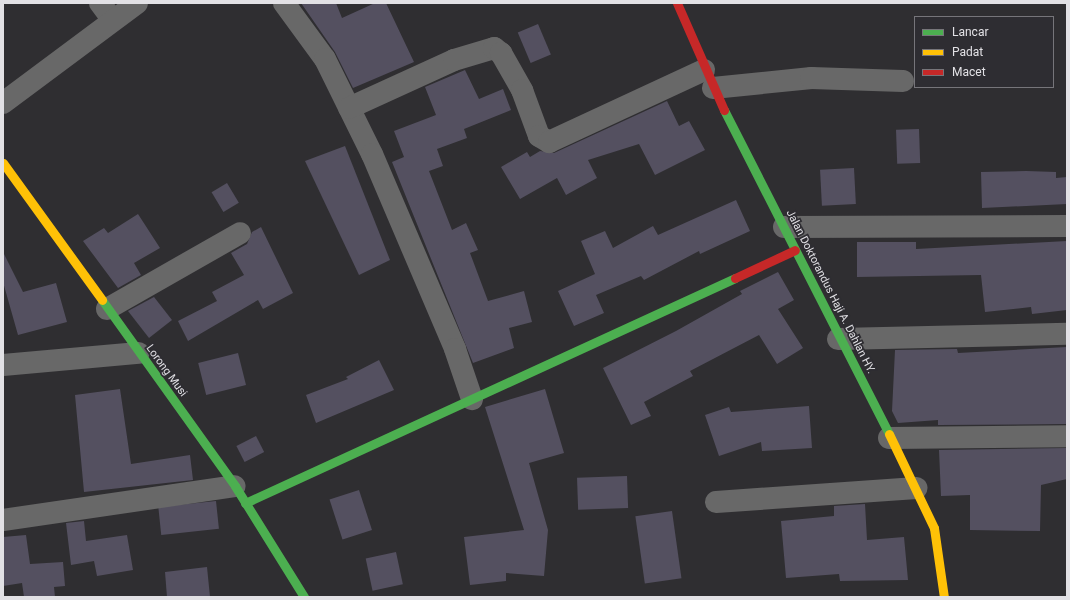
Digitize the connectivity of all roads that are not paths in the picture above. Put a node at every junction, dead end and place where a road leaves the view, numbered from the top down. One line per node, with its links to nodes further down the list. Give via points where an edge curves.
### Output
1 (100, 3): 5 (street)
2 (137, 3): 5 (street)
3 (284, 3): 9 (street, via 325,59)
4 (677, 3): 6 (street, Jalan Doktorandus Haji A. Dahlan HY.)
5 (113, 20): 8 (street)
6 (709, 79): 7 (street, via 811,78); 9 (street, via 549,142 539,136 522,90 501,53 494,48 454,60); 12 (street, Jalan Doktorandus Haji A. Dahlan HY.)
7 (902, 82)
8 (3, 103)
9 (349, 108): 20 (street, via 455,349)
10 (3, 163): 15 (street, Lorong Musi)
11 (1067, 226): 12 (street)
12 (784, 227): 14 (street, Jalan Doktorandus Haji A. Dahlan HY.)
13 (240, 233): 15 (street)
14 (794, 250): 17 (street, Jalan Doktorandus Haji A. Dahlan HY.); 20 (street)
15 (107, 309): 18 (street, Lorong Musi)
16 (1067, 334): 17 (street)
17 (838, 339): 22 (street, Jalan Doktorandus Haji A. Dahlan HY.)
18 (138, 353): 19 (street); 24 (street, Lorong Musi)
19 (3, 365)
20 (472, 399): 24 (street)
21 (1067, 436): 22 (street)
22 (888, 438): 23 (street, Jalan Doktorandus Haji A. Dahlan HY.)
23 (917, 488): 25 (street); 28 (street, Jalan Doktorandus Haji A. Dahlan HY., via 934,528)
24 (240, 494): 26 (street); 27 (street, Lorong Musi)
25 (716, 502)
26 (3, 520)
27 (304, 597)
28 (944, 597)

